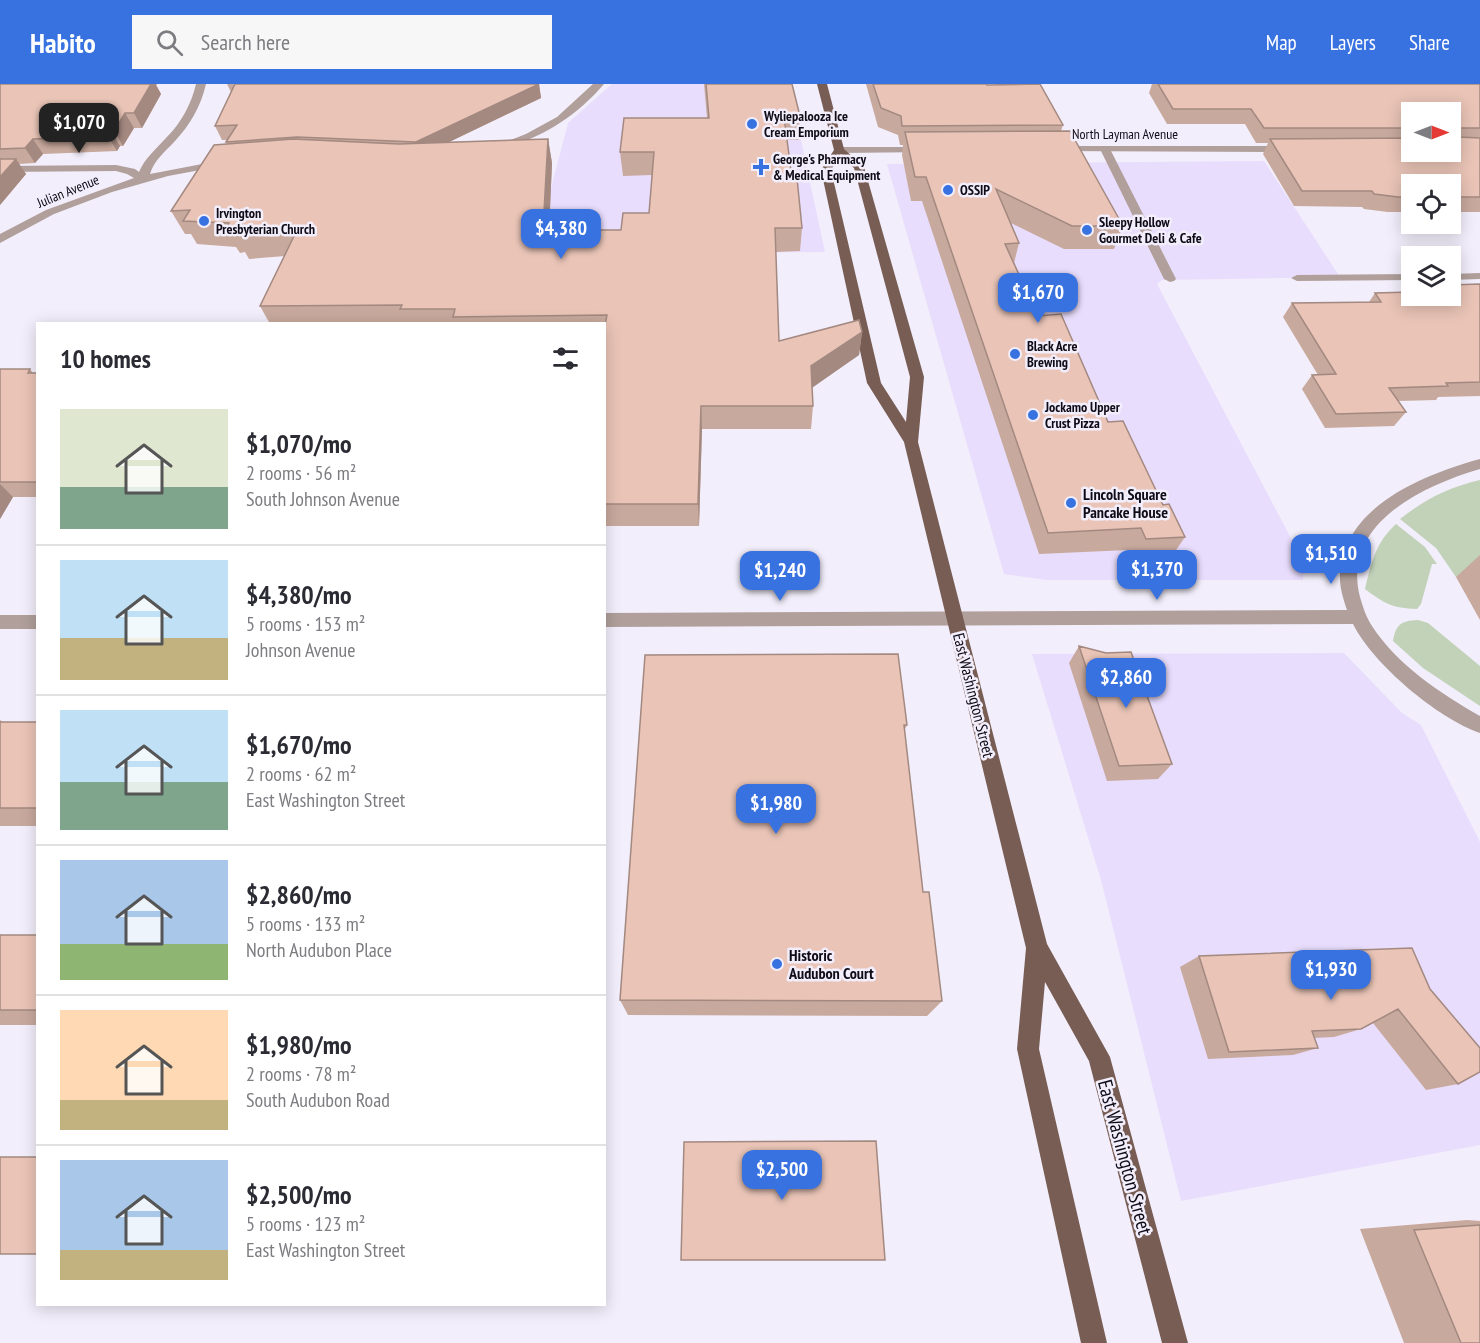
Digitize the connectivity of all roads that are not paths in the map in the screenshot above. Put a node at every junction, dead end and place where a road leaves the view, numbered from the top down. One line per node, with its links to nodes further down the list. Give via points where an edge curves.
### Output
1 (201, 84): 12 (street, via 192,112 177,134 144,167)
2 (599, 84): 7 (street, via 547,128)
3 (822, 84): 8 (main road)
4 (1046, 149): 5 (street, North Layman Avenue)
5 (1106, 149): 6 (street, North Layman Avenue); 18 (lane)
6 (1297, 149)
7 (490, 150)
8 (839, 150): 9 (street); 19 (main road, East Washington Street, via 859,167 917,377); 19 (main road, East Washington Street, via 826,170 874,383)
9 (942, 150)
10 (231, 161): 12 (street, Julian Avenue)
11 (0, 169): 12 (street, via 116,168)
12 (143, 180): 13 (street, Julian Avenue, via 86,198)
13 (0, 239)
14 (1480, 276): 16 (lane)
15 (1401, 277): 17 (lane)
16 (1461, 277)
17 (1297, 278)
18 (1170, 279)
19 (911, 442): 22 (main road, East Washington Street)
20 (1480, 464): 21 (street, via 1412,489 1368,525 1348,564 1349,590)
21 (1359, 617): 22 (street); 26 (street, via 1372,639 1413,682)
22 (955, 618): 23 (street); 27 (main road, East Washington Street)
23 (606, 620)
24 (0, 622): 25 (street)
25 (36, 622)
26 (1480, 725)
27 (1037, 948): 28 (main road, East Washington Street, via 1028,1049); 29 (main road, East Washington Street, via 1099,1057)
28 (1094, 1343)
29 (1174, 1343)

